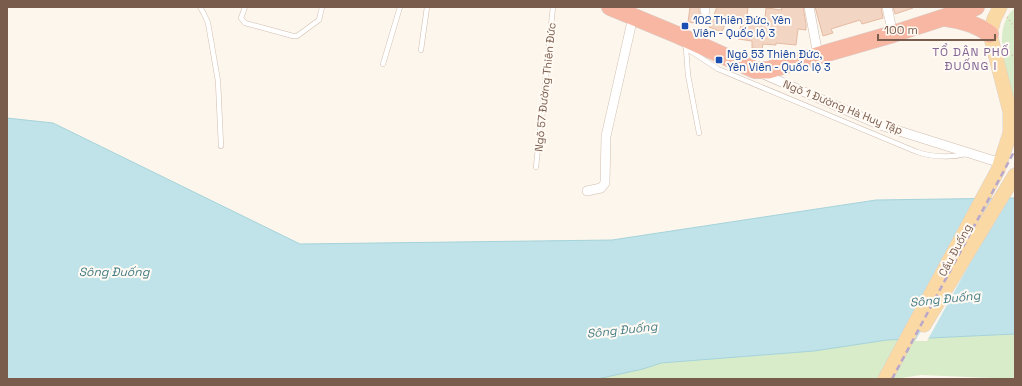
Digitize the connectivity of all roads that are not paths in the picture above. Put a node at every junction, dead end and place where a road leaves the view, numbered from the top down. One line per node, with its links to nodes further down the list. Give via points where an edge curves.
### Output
1 (200, 7): 22 (lane, via 208,23 218,81)
2 (245, 7): 3 (lane, via 241,18 245,23 293,36 297,36 319,20)
3 (322, 7)
4 (400, 7): 19 (lane)
5 (426, 7): 17 (lane)
6 (553, 7): 25 (lane, Ngõ 57 Đường Thiên Đức)
7 (610, 7): 12 (highway)
8 (809, 7): 18 (street)
9 (886, 7): 14 (street)
10 (976, 7): 13 (highway)
11 (1003, 11): 15 (main road, via 994,19)
12 (633, 17): 16 (highway); 27 (street, via 607,133 605,183 601,188)
13 (944, 18): 14 (highway); 15 (highway, via 971,23)
14 (894, 34): 18 (highway)
15 (990, 34): 24 (main road, Cầu Đuống, via 1010,112 1010,133)
16 (683, 42): 20 (highway); 21 (lane); 23 (lane, via 718,70 917,152 945,157)
17 (421, 50)
18 (818, 55): 20 (highway, via 768,70)
19 (383, 64)
20 (755, 70): 23 (street, Ngõ 1 Đường Hà Huy Tập, via 880,125)
21 (699, 134)
22 (221, 146)
23 (969, 153): 24 (street, Ngõ 1 Đường Hà Huy Tập)
24 (1001, 163): 28 (main road, Cầu Đuống)
25 (536, 167)
26 (1015, 175): 29 (main road, Cầu Đuống)
27 (587, 191)
28 (885, 379)
29 (894, 379)

